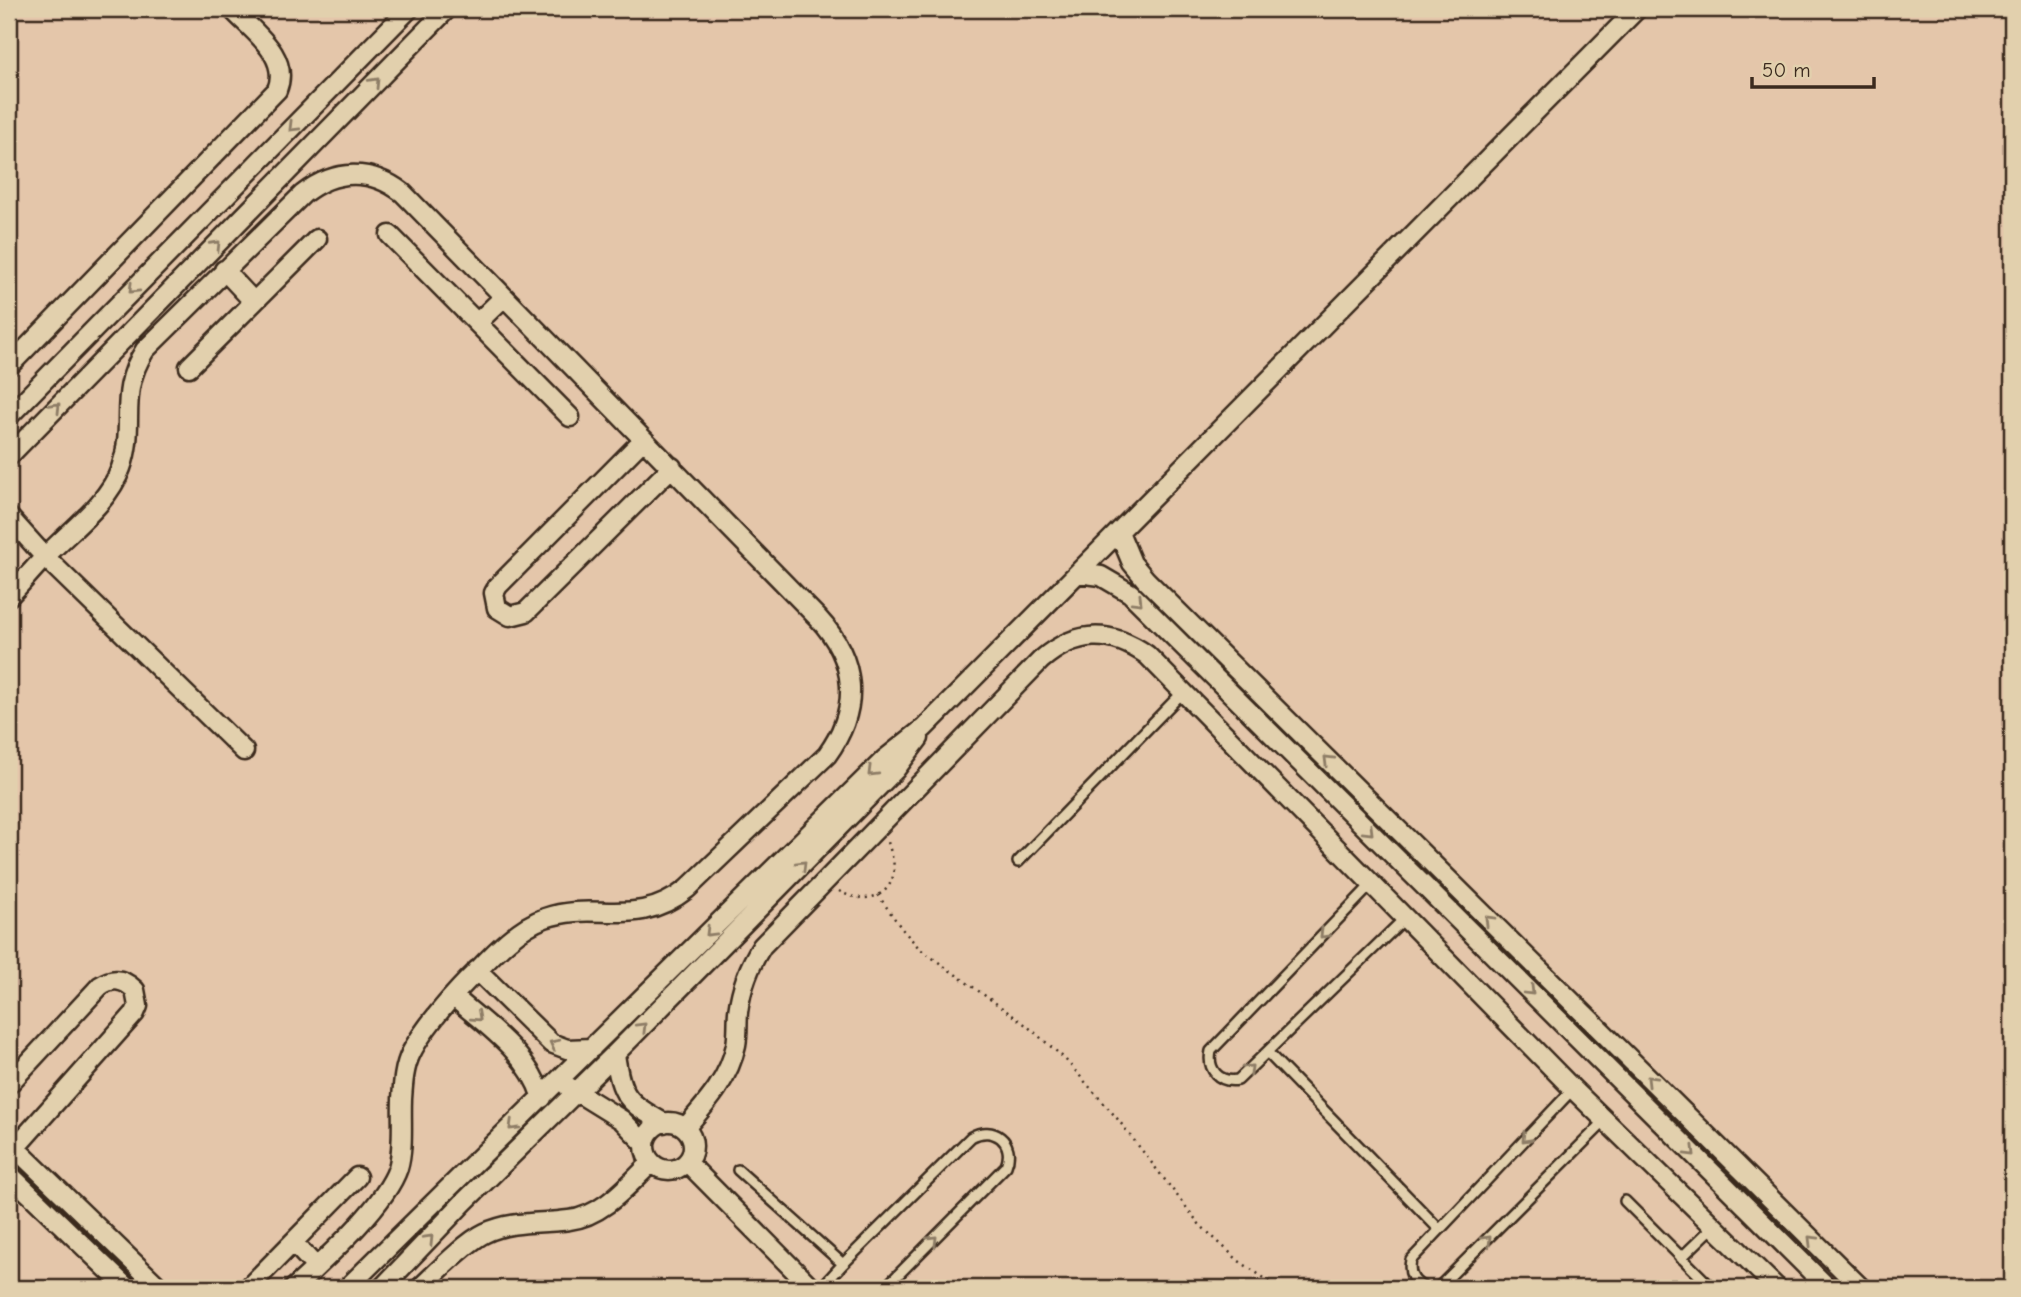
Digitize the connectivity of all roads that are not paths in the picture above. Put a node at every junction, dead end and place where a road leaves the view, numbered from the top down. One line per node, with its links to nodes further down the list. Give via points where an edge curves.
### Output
1 (232, 9): 11 (street, via 278,60 277,90)
2 (409, 9): 13 (street, one-way to 13)
3 (447, 9): 16 (street, one-way to 3)
4 (1637, 9): 19 (street)
5 (390, 235): 10 (street)
6 (317, 239): 9 (street)
7 (225, 270): 8 (street, via 313,186 335,176 359,174 383,180 403,193); 9 (street); 20 (street, via 155,338 137,362 128,391 125,456 116,481)
8 (504, 296): 10 (street); 15 (street)
9 (254, 302): 12 (street)
10 (477, 323): 14 (street)
11 (9, 366)
12 (189, 367)
13 (9, 416)
14 (570, 417)
15 (643, 440): 17 (street); 17 (street, via 498,586 494,601 503,614 526,612)
16 (9, 456)
17 (672, 467): 29 (street, via 829,630 849,676 844,726 827,755 679,895 657,907 622,914 548,917 515,935)
18 (9, 517): 20 (street)
19 (1119, 532): 21 (street); 71 (street, one-way to 19, via 1146,580 1132,563)
20 (45, 556): 22 (street); 25 (street)
21 (1079, 573): 24 (street); 70 (street, one-way to 70, via 1101,576 1130,593)
22 (9, 596)
23 (1183, 692): 26 (lane); 27 (street); 41 (street, via 1147,655 1118,639 1102,636 1069,641 1041,660 773,933 753,960 741,995 730,1062 712,1098)
24 (924, 728): 31 (street, one-way to 31, via 885,759); 33 (street, one-way to 24, via 895,770)
25 (244, 751)
26 (1018, 862)
27 (1371, 885): 28 (street); 32 (lane, one-way to 32, via 1211,1051 1210,1064 1226,1081 1238,1080)
28 (1404, 919): 32 (lane); 36 (street)
29 (477, 970): 30 (street); 31 (street, one-way to 29, via 567,1049 551,1043)
30 (454, 996): 38 (street, one-way to 38, via 525,1062); 55 (street, via 406,1067 399,1160 393,1179 376,1205)
31 (592, 1048): 34 (street)
32 (1266, 1052): 51 (lane)
33 (615, 1054): 37 (street); 40 (street, via 629,1101)
34 (561, 1080): 37 (street); 38 (street)
35 (9, 1084): 43 (street, via 100,986 115,980 135,990 135,1013)
36 (1573, 1089): 39 (street); 51 (lane, one-way to 51)
37 (575, 1092): 42 (street, via 622,1120); 61 (street, one-way to 37)
38 (542, 1098): 60 (street, one-way to 60)
39 (1605, 1121): 50 (street); 67 (lane, one-way to 39)
40 (664, 1123): 41 (street); 42 (street, via 651,1130)
41 (685, 1128): 44 (street, via 692,1141)
42 (645, 1144): 45 (street)
43 (12, 1145): 57 (street)
44 (687, 1162): 45 (street, via 674,1170); 63 (street)
45 (652, 1163): 62 (street, via 593,1213 571,1220 525,1222 483,1234)
46 (738, 1170): 54 (lane)
47 (9, 1174): 56 (street)
48 (357, 1177): 52 (street)
49 (1625, 1201): 53 (lane)
50 (1714, 1226): 53 (lane); 69 (street)
51 (1439, 1229): 66 (lane, via 1411,1260 1412,1278)
52 (293, 1242): 55 (street); 58 (street)
53 (1682, 1258): 68 (lane)
54 (843, 1264): 64 (lane); 65 (lane, one-way to 54, via 1006,1166 1009,1150 998,1135 984,1132 971,1137)
55 (316, 1268): 59 (street)
56 (127, 1288)
57 (160, 1288)
58 (248, 1288)
59 (294, 1288)
60 (347, 1288)
61 (382, 1288)
62 (420, 1288)
63 (813, 1288)
64 (821, 1288)
65 (885, 1288)
66 (1425, 1288)
67 (1438, 1288)
68 (1712, 1288)
69 (1777, 1288)
70 (1828, 1288)
71 (1861, 1288)

